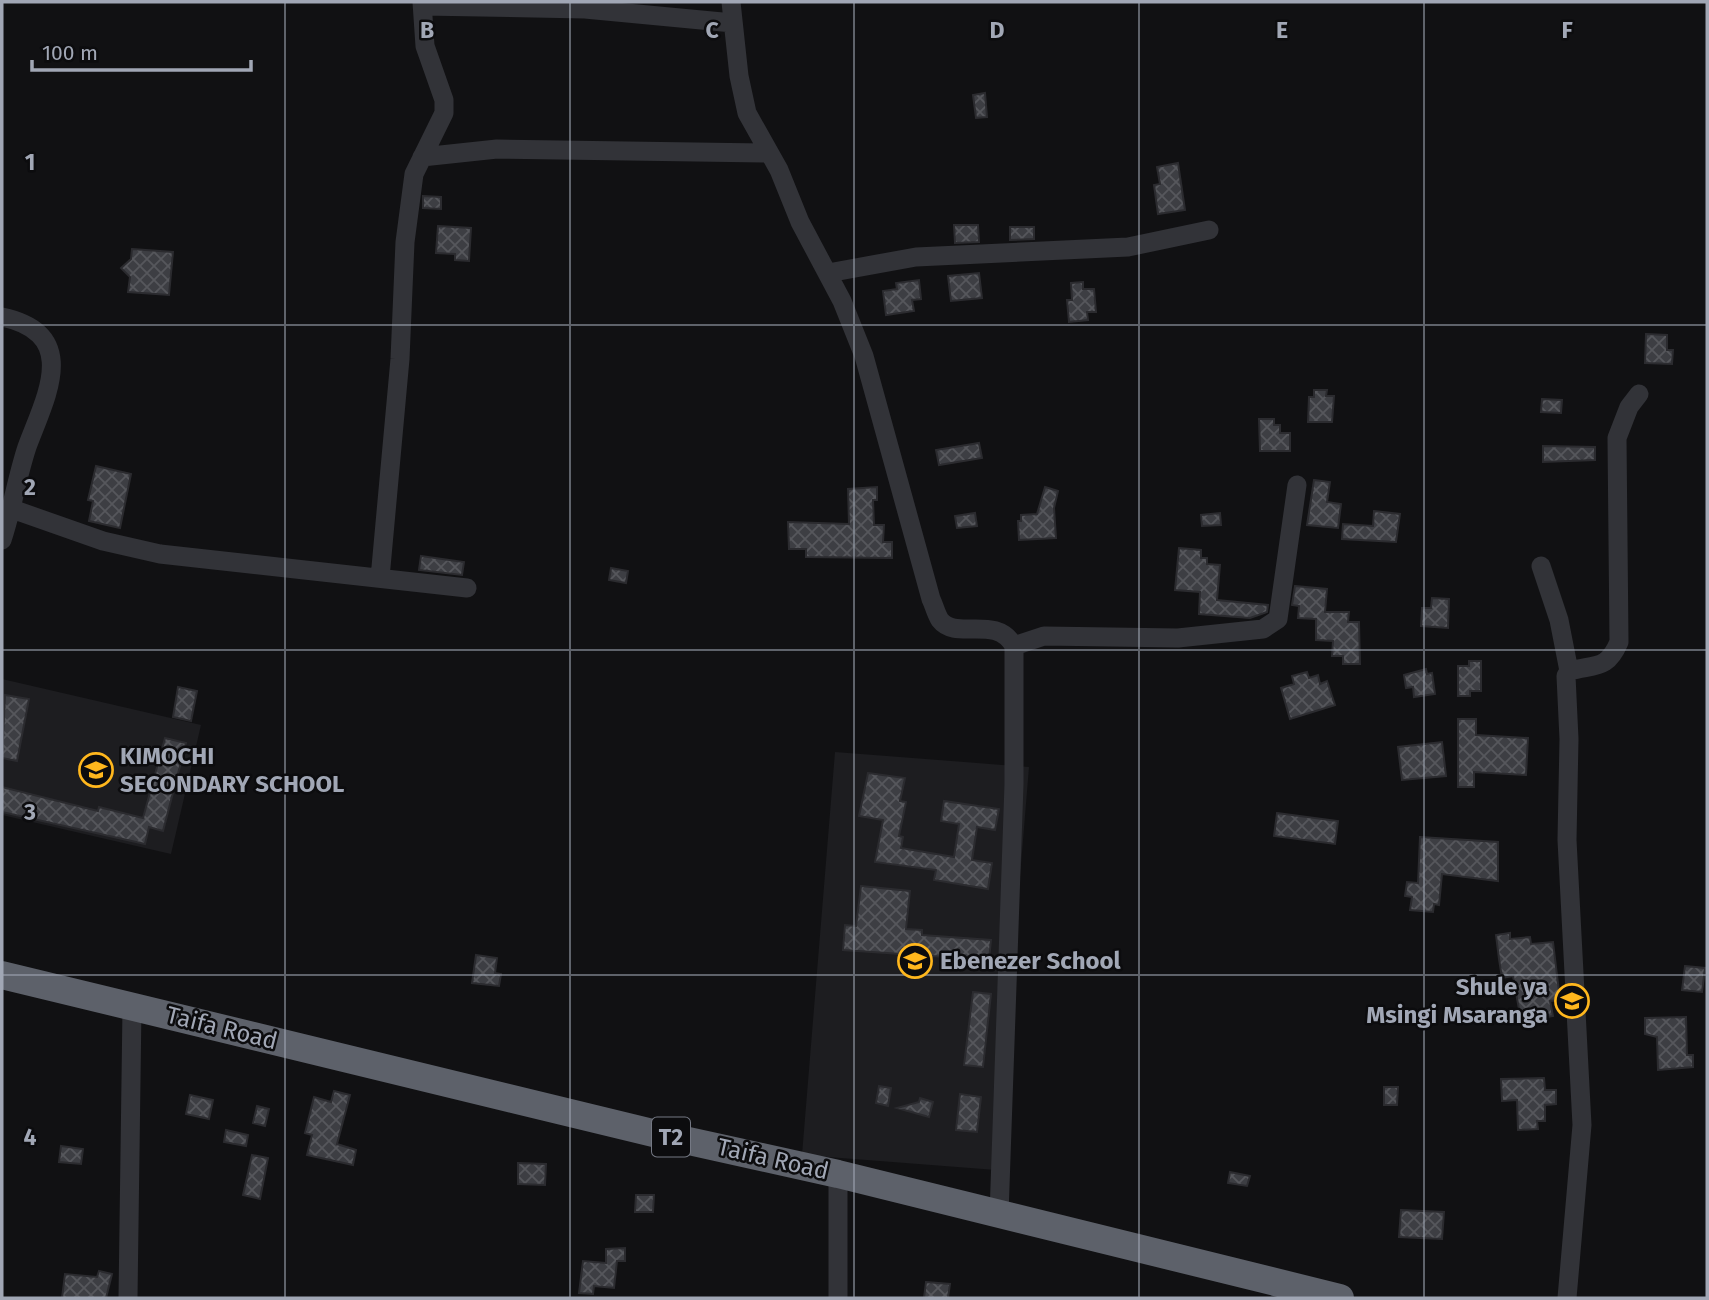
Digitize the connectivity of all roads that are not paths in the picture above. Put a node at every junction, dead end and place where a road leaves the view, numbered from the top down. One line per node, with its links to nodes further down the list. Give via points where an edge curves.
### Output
1 (731, 2): 3 (street)
2 (422, 4): 3 (street, via 584,9); 5 (street, via 425,46 444,100 444,113)
3 (733, 23): 4 (street, via 742,96)
4 (769, 153): 5 (street, via 497,149); 7 (street)
5 (422, 157): 14 (street, via 414,174 405,242 400,359)
6 (1209, 230): 7 (street, via 1128,247 916,257)
7 (828, 273): 16 (street, via 864,356 941,621 953,628 990,628 1009,636)
8 (2, 317): 11 (street, via 32,328 44,343 52,370 48,398 27,449)
9 (1639, 394): 17 (street, via 1617,438 1619,642 1604,664)
10 (1297, 485): 16 (street, via 1278,619 1263,629 1178,638 1044,636)
11 (12, 509): 12 (street); 14 (street, via 140,551)
12 (2, 540)
13 (1541, 566): 17 (street)
14 (380, 578): 15 (street)
15 (467, 588)
16 (1014, 646): 21 (street, via 1014,784)
17 (1569, 670): 25 (street, via 1567,840 1582,1125)
18 (2, 975): 19 (highway, Taifa Road / T2)
19 (132, 1007): 20 (highway, Taifa Road / T2); 22 (street)
20 (838, 1174): 21 (highway, Taifa Road / T2); 23 (street)
21 (999, 1215): 24 (highway, Taifa Road / T2)
22 (128, 1298)
23 (838, 1298)
24 (1340, 1298)
25 (1567, 1298)

